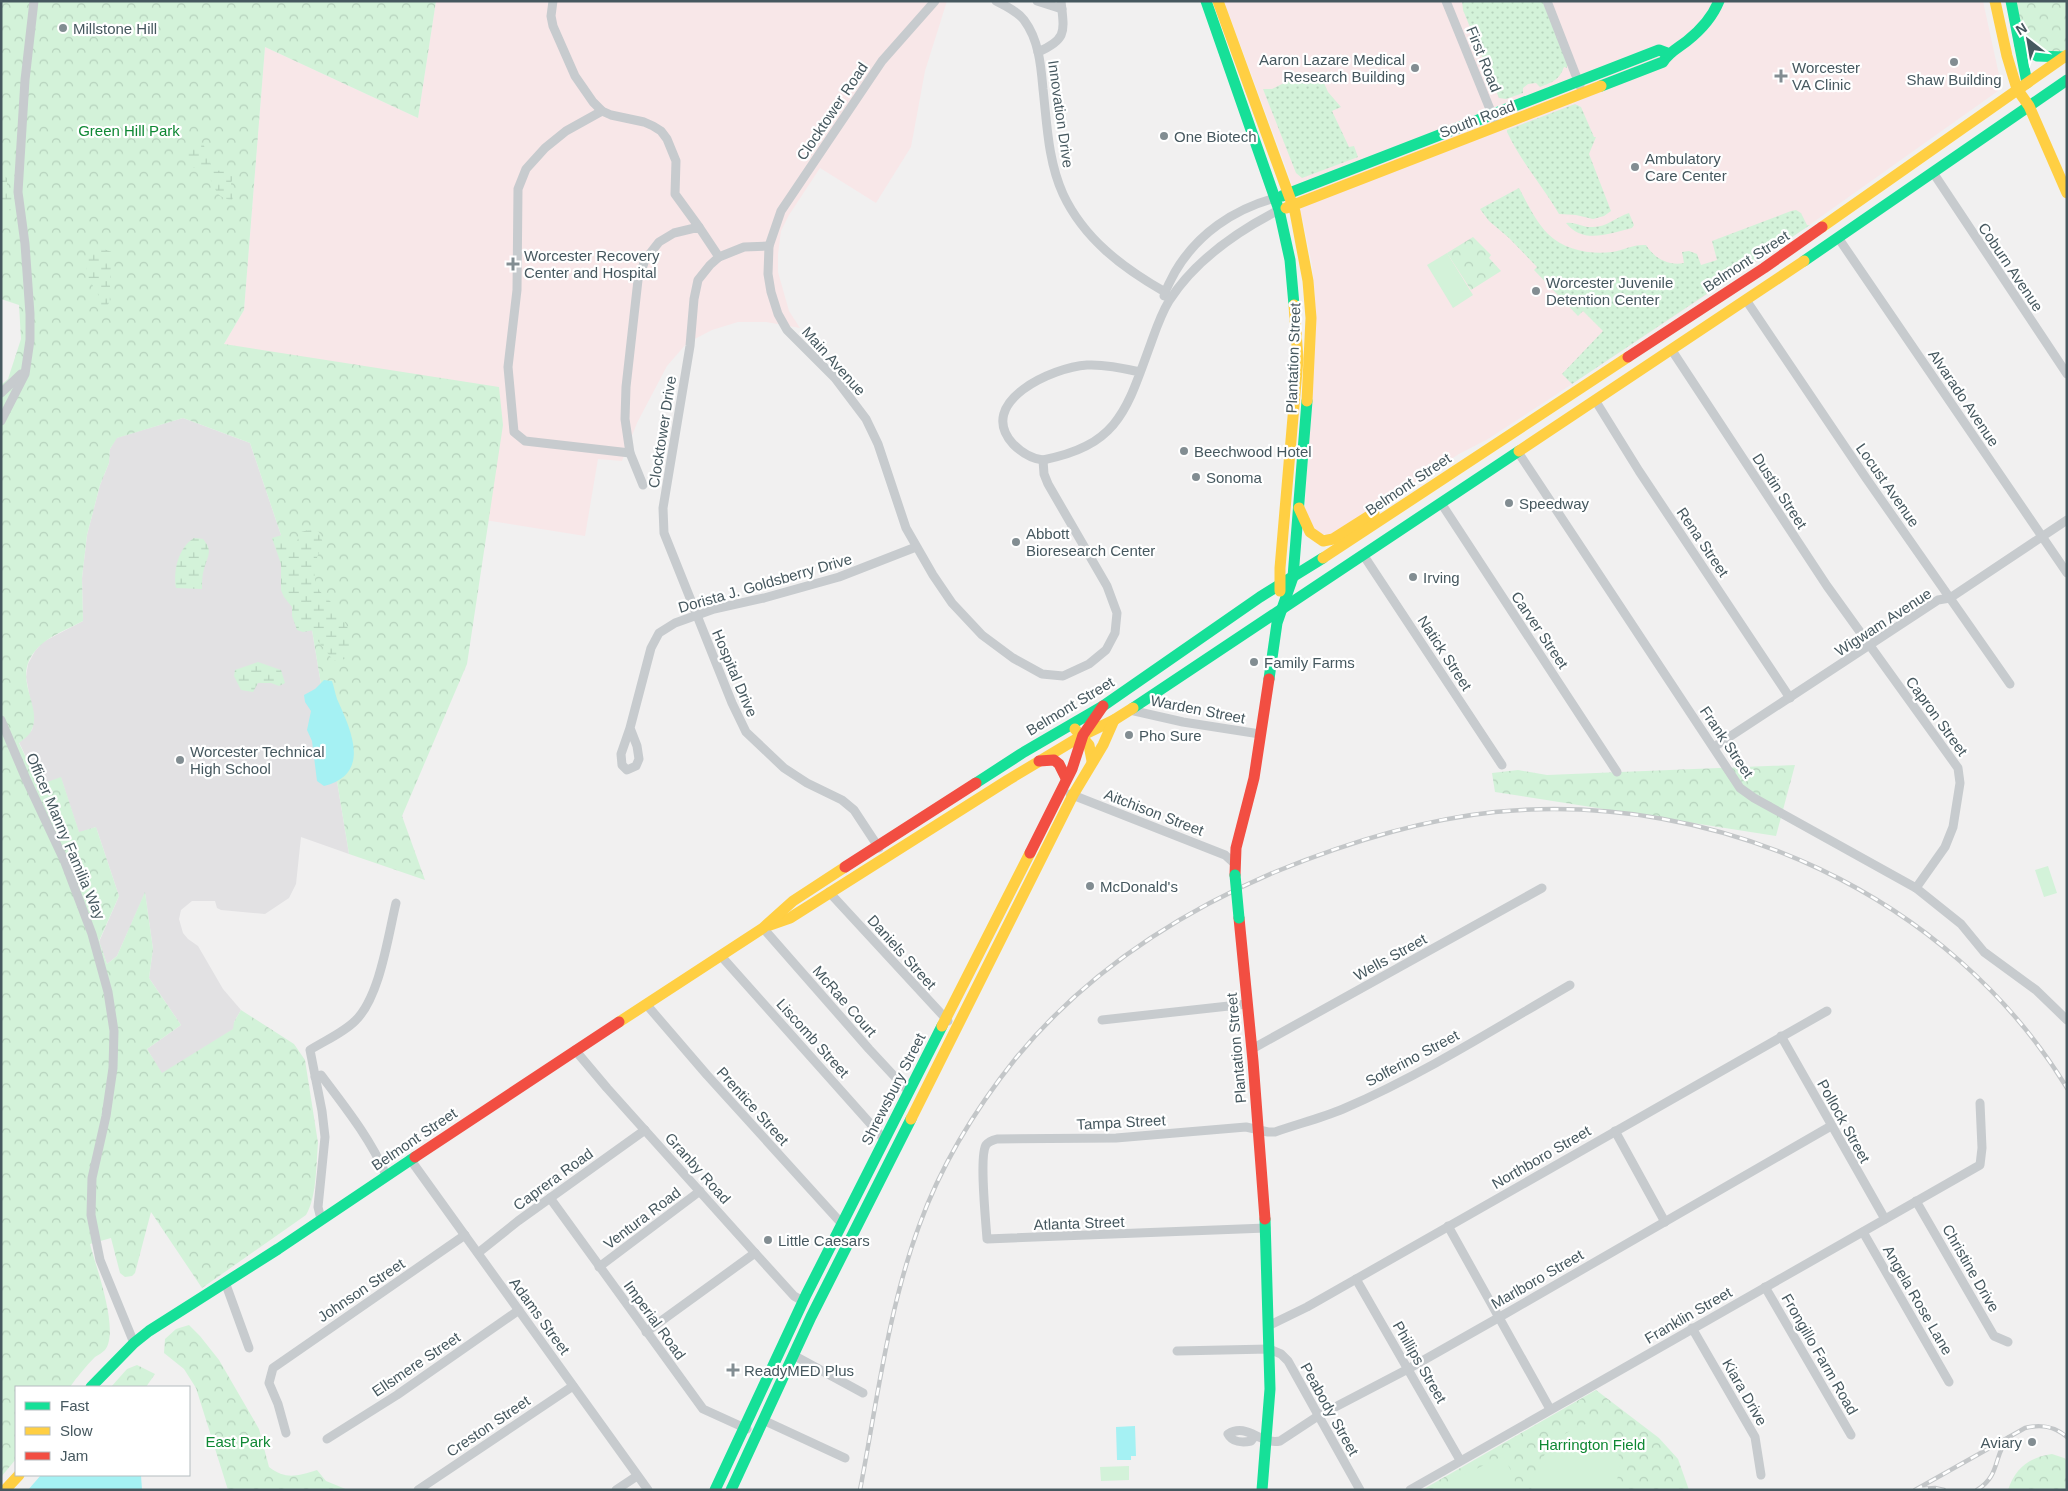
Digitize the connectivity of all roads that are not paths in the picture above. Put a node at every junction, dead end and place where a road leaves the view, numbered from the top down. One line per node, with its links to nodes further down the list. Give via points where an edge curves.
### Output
1 (34, 1): 40 (street, via 18,192 30,314)
2 (553, 1): 23 (street, via 551,16 557,38 579,83)
3 (935, 1): 34 (street, Clocktower Road, via 882,61 815,159 781,211)
4 (996, 1): 15 (street, Innovation Drive, via 1024,21)
5 (1037, 1): 13 (street)
6 (1206, 1): 29 (main road, Plantation Street)
7 (1218, 1): 28 (main road, Plantation Street)
8 (1446, 1): 24 (street, First Road)
9 (1547, 1): 19 (street)
10 (1720, 1): 16 (main road, South Road, via 1702,30)
11 (1995, 1): 20 (main road, via 2006,48)
12 (2011, 1): 14 (main road)
13 (1062, 5): 15 (street, via 1061,37 1051,47)
14 (2020, 45): 17 (main road, via 2036,56); 20 (main road)
15 (1038, 52): 36 (street, Innovation Drive, via 1050,149 1059,184 1068,202 1086,232 1107,252 1144,281)
16 (1667, 53): 19 (main road, South Road, via 1659,50); 21 (main road, South Road, via 1662,62)
17 (2066, 56): 20 (main road, Belmont Street)
18 (2067, 80): 22 (main road, Belmont Street)
19 (1578, 82): 21 (street); 24 (main road, South Road)
20 (2022, 86): 22 (main road); 49 (main road, Belmont Street, via 1812,236)
21 (1582, 93): 25 (main road, South Road)
22 (2029, 106): 26 (main road, Belmont Street); 27 (main road)
23 (602, 110): 32 (street, via 644,122 661,131 676,161 675,194); 47 (street, Clocktower Drive, via 545,148 526,169 518,189 517,290 508,367 514,432 525,441)
24 (1492, 115): 25 (street, First Road); 28 (main road, South Road)
25 (1497, 128): 30 (main road, South Road)
26 (1934, 174): 33 (main road, Belmont Street); 42 (street, Coburn Avenue)
27 (2067, 193)
28 (1289, 194): 29 (main road, South Road); 30 (main road, Plantation Street)
29 (1275, 198): 31 (main road, Plantation Street); 36 (street, via 1245,208 1211,229 1183,259)
30 (1293, 206): 31 (main road, South Road); 52 (main road, Plantation Street, via 1306,267 1311,318)
31 (1279, 210): 38 (street, via 1218,248 1180,287); 59 (main road, Plantation Street, via 1290,260 1298,355)
32 (699, 227): 35 (street); 47 (street, via 681,230 664,238 645,260 638,280 625,408)
33 (1838, 239): 37 (main road, Belmont Street); 54 (street, Alvarado Avenue)
34 (769, 246): 35 (street, via 744,247); 55 (street, Main Avenue, via 770,284 778,314 787,330 839,383 866,419)
35 (719, 257): 62 (street, Clocktower Drive, via 698,280 663,508 664,533)
36 (1165, 292): 38 (street)
37 (1746, 300): 39 (main road, Belmont Street); 60 (street, Locust Avenue)
38 (1160, 316): 41 (street)
39 (1671, 349): 44 (main road, Belmont Street); 63 (street, Dustin Street)
40 (27, 365): 43 (street, via 15,382); 45 (street)
41 (1140, 372): 48 (street, via 1125,410 1110,428 1079,450); 48 (street, via 1106,366 1072,367 1043,378 1015,395 1004,412 1007,437 1019,450)
42 (2067, 374)
43 (1, 393)
44 (1595, 400): 46 (main road, Belmont Street); 65 (street, Rena Street)
45 (1, 421)
46 (1518, 452): 51 (main road, Belmont Street); 74 (street, Frank Street)
47 (630, 453): 50 (street)
48 (1043, 460): 55 (street, Main Avenue, via 1048,484 1107,586 1117,613 1112,642 1095,661 1070,674 1056,676 1032,670 1013,658 982,635 960,612)
49 (1466, 464): 52 (main road, via 1445,467 1327,541 1319,541 1310,535); 58 (main road, Belmont Street)
50 (643, 485)
51 (1441, 502): 56 (main road, Belmont Street); 78 (street, Carver Street)
52 (1298, 508): 58 (main road, Plantation Street)
53 (2067, 520): 54 (street, Wigwam Avenue)
54 (2043, 536): 57 (street, Alvarado Avenue); 60 (street, Wigwam Avenue)
55 (916, 547): 62 (street, Dorista J. Goldsberry Drive, via 839,577)
56 (1364, 556): 61 (main road, Belmont Street); 77 (street, Natick Street)
57 (2067, 573)
58 (1293, 577): 59 (main road, Belmont Street); 61 (main road, Plantation Street)
59 (1279, 585): 61 (main road, Plantation Street); 66 (main road, Belmont Street)
60 (1950, 598): 63 (street, Wigwam Avenue, via 1938,600); 64 (street, Locust Avenue)
61 (1282, 609): 67 (main road, Belmont Street); 72 (main road, Plantation Street)
62 (696, 615): 71 (street, Dorista J. Goldsberry Drive, via 671,625 654,638); 81 (street, Hospital Drive, via 746,732 784,768 854,810)
63 (1869, 647): 65 (street, Wigwam Avenue); 85 (street, Capron Street, via 1953,760 1959,773 1960,789 1951,834)
64 (2010, 684)
65 (1790, 698): 74 (street, Wigwam Avenue)
66 (1103, 706): 70 (main road, Belmont Street); 73 (main road, Shrewsbury Street)
67 (1130, 710): 69 (main road, Belmont Street); 72 (street, Warden Street)
68 (1, 720): 136 (street, Officer Manny Familia Way, via 64,860 90,928 107,986 114,1031 113,1068 109,1104 92,1178 91,1215 100,1260)
69 (1114, 720): 73 (main road, Belmont Street); 75 (main road, Shrewsbury Street)
70 (1067, 725): 73 (main road); 81 (main road, Belmont Street)
71 (630, 728)
72 (1260, 734): 83 (main road, Plantation Street)
73 (1082, 735): 75 (main road, via 1089,745); 76 (main road, Belmont Street); 79 (main road, Shrewsbury Street)
74 (1714, 747): 85 (street, Frank Street, via 1736,783 1754,798)
75 (1092, 761): 80 (main road, Shrewsbury Street)
76 (1038, 762): 79 (main road, via 1054,760 1059,764); 82 (main road, Belmont Street)
77 (1502, 765)
78 (1617, 772)
79 (1064, 784): 80 (street, Aitchison Street); 94 (main road, Shrewsbury Street)
80 (1073, 795): 83 (street, Aitchison Street, via 1225,855); 97 (main road, Shrewsbury Street)
81 (878, 846): 82 (street, Hospital Drive); 88 (main road, Belmont Street, via 793,901)
82 (884, 857): 86 (main road, Belmont Street)
83 (1235, 870): 92 (main road, Plantation Street, bridge)
84 (1542, 888): 99 (street, Wells Street)
85 (1916, 888): 96 (street, Frank Street, via 1961,924 1984,952 2036,990)
86 (829, 892): 88 (main road, Belmont Street, via 790,918); 94 (street, Daniels Street)
87 (396, 903): 101 (street, via 373,995 355,1022 310,1050)
88 (763, 928): 89 (main road, Belmont Street); 102 (street, McRae Court)
89 (721, 956): 91 (main road, Belmont Street); 108 (street, Liscomb Street)
90 (1570, 985): 106 (street, Solferino Street, via 1369,1097 1275,1132)
91 (646, 1004): 100 (main road, Belmont Street); 118 (street, Prentice Street)
92 (1247, 1004): 95 (street); 99 (main road, Plantation Street)
93 (1827, 1011): 98 (street, Northboro Street)
94 (944, 1019): 97 (street, Daniels Street); 102 (main road, Shrewsbury Street)
95 (1102, 1020)
96 (2067, 1020)
97 (957, 1026): 140 (main road, Shrewsbury Street)
98 (1781, 1036): 104 (street, Pollock Street); 107 (street, Northboro Street)
99 (1252, 1049): 106 (main road, Plantation Street)
100 (575, 1050): 105 (street, Granby Road); 110 (main road, Belmont Street)
101 (315, 1077): 111 (street, via 321,1076 357,1122); 115 (street, via 325,1140 318,1208)
102 (908, 1091): 108 (main road, Shrewsbury Street)
103 (1980, 1104): 114 (street, Franklin Street, via 1980,1164)
104 (1831, 1126): 116 (street, Pollock Street); 117 (street, Marlboro Street)
105 (645, 1130): 112 (street, Granby Road); 113 (street, Caprera Road)
106 (1258, 1130): 109 (street, Tampa Street, via 1237,1127 1116,1138 997,1140); 120 (main road, Plantation Street)
107 (1615, 1131): 117 (street); 119 (street, Northboro Street)
108 (884, 1139): 118 (main road, Shrewsbury Street)
109 (986, 1145): 120 (street, Atlanta Street, via 983,1167 987,1239)
110 (410, 1159): 111 (main road, Belmont Street); 122 (street, Adams Street)
111 (386, 1175): 115 (main road, Belmont Street)
112 (700, 1192): 124 (street, Granby Road); 125 (street, Ventura Road)
113 (550, 1198): 123 (street, Caprera Road); 125 (street, Imperial Road)
114 (1916, 1201): 116 (street, Franklin Street); 135 (street, Christine Drive, via 1994,1336)
115 (321, 1219): 127 (main road, Belmont Street)
116 (1885, 1219): 121 (street, Franklin Street)
117 (1665, 1222): 131 (street, Marlboro Street)
118 (842, 1224): 129 (main road, Shrewsbury Street)
119 (1448, 1226): 126 (street, Northboro Street); 131 (street)
120 (1266, 1228): 132 (main road, Plantation Street)
121 (1862, 1232): 128 (street, Franklin Street); 142 (street, Angela Rose Lane)
122 (465, 1235): 123 (street, Adams Street); 150 (street, Johnson Street, via 273,1368 269,1383)
123 (478, 1253): 130 (street, Adams Street)
124 (755, 1253): 129 (street, Granby Road, via 794,1296); 134 (street)
125 (600, 1267): 134 (street, Imperial Road)
126 (1356, 1278): 132 (street, Northboro Street); 141 (street, Phillips Street)
127 (225, 1282): 136 (main road, Belmont Street); 137 (street)
128 (1765, 1287): 133 (street, Franklin Street); 152 (street, Frongillo Farm Road)
129 (803, 1301): 149 (main road, Shrewsbury Street)
130 (519, 1310): 144 (street, Adams Street); 154 (street, Ellsmere Street, via 397,1395)
131 (1498, 1318): 141 (street, Marlboro Street); 146 (street)
132 (1268, 1326): 138 (main road, Plantation Street)
133 (1692, 1328): 146 (street, Franklin Street); 158 (street, Kiara Drive, via 1755,1437)
134 (646, 1332): 149 (street, Imperial Road, via 703,1409)
135 (2008, 1342)
136 (134, 1343): 143 (main road, Belmont Street)
137 (250, 1348)
138 (1269, 1349): 139 (street); 147 (street, Peabody Street, via 1281,1354 1288,1362); 155 (main road, Plantation Street)
139 (1177, 1351)
140 (793, 1356): 145 (street); 148 (main road, Shrewsbury Street)
141 (1408, 1369): 147 (street, Marlboro Street); 157 (street, Phillips Street)
142 (1949, 1382)
143 (92, 1386)
144 (573, 1386): 160 (street, Adams Street); 162 (street, Creston Street)
145 (863, 1393)
146 (1550, 1409): 157 (street, Franklin Street)
147 (1318, 1416): 155 (street, Marlboro Street, via 1280,1441); 168 (street, Peabody Street)
148 (763, 1420): 151 (main road, Shrewsbury Street); 156 (street)
149 (743, 1427): 151 (street, Imperial Road); 165 (main road, Shrewsbury Street)
150 (286, 1433)
151 (756, 1434): 166 (main road, Shrewsbury Street)
152 (1851, 1435)
153 (1254, 1437): 155 (street, Marlboro Street)
154 (327, 1439)
155 (1266, 1440): 167 (main road, Plantation Street)
156 (845, 1458)
157 (1460, 1460): 169 (street, Franklin Street)
158 (1761, 1474)
159 (18, 1476): 161 (main road)
160 (637, 1476): 163 (street); 164 (street, Adams Street)
161 (5, 1490)
162 (418, 1490)
163 (616, 1490)
164 (648, 1490)
165 (715, 1490)
166 (731, 1490)
167 (1262, 1490)
168 (1360, 1490)
169 (1410, 1490)

